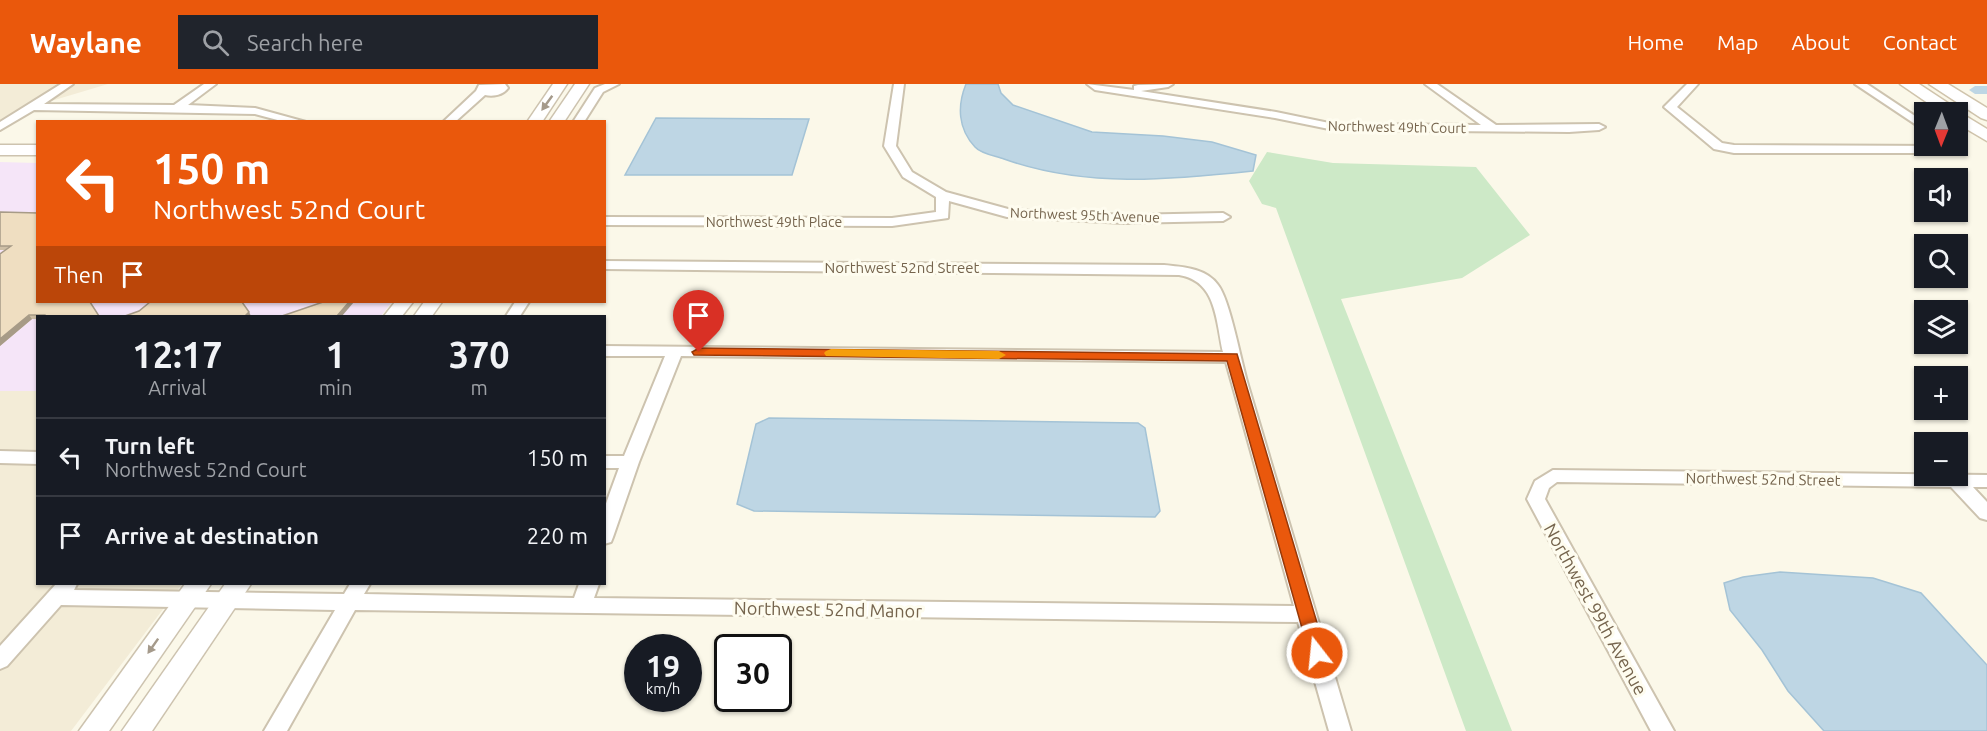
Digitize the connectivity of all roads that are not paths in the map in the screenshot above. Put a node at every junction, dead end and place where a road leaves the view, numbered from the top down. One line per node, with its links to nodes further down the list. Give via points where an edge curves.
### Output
1 (68, 84): 19 (street)
2 (212, 84): 20 (street)
3 (493, 84): 17 (street, via 481,88)
4 (499, 84): 17 (street, via 503,88 498,91)
5 (560, 84): 24 (street, one-way to 24)
6 (582, 84): 25 (street)
7 (612, 84): 26 (street, via 599,90)
8 (899, 84): 36 (street, Northwest 95th Avenue, via 890,146 907,174)
9 (1092, 84): 16 (street, Northwest 49th Court)
10 (1168, 84): 16 (street)
11 (1430, 84): 31 (street)
12 (1693, 84): 33 (street, via 1670,107 1718,146)
13 (1860, 84): 27 (street)
14 (1908, 84): 18 (main road)
15 (1937, 84): 21 (main road)
16 (1116, 91): 31 (street, Northwest 49th Court, via 1334,127)
17 (482, 92): 23 (street)
18 (1936, 102)
19 (31, 107): 20 (street); 29 (street)
20 (177, 108): 22 (street, via 255,111)
21 (1987, 115)
22 (293, 120)
23 (450, 120)
24 (535, 120)
25 (557, 120)
26 (579, 120)
27 (1914, 120)
28 (1968, 124): 32 (main road)
29 (0, 127)
30 (1599, 127): 31 (street, Northwest 49th Court)
31 (1494, 129)
32 (1987, 136)
33 (1914, 149)
34 (0, 150): 35 (street)
35 (36, 150)
36 (942, 195): 37 (street, Northwest 95th Avenue); 38 (street)
37 (987, 208): 38 (street, Northwest 49th Place); 39 (street, Northwest 95th Avenue, via 1007,213 1080,217)
38 (943, 215): 40 (street, Northwest 49th Place, via 892,222)
39 (1223, 217)
40 (606, 221)
41 (606, 264): 46 (street, Northwest 52nd Street, via 1164,268 1199,274 1211,283)
42 (403, 303): 43 (street)
43 (394, 315)
44 (606, 351): 45 (street)
45 (675, 352): 46 (street); 50 (street)
46 (1232, 357): 65 (street)
47 (0, 457): 48 (street)
48 (36, 458)
49 (606, 462): 50 (street)
50 (630, 462): 57 (street)
51 (1914, 480): 54 (street, Northwest 52nd Street, via 1553,476)
52 (1968, 481): 53 (street, Northwest 52nd Street)
53 (1987, 481)
54 (1541, 485): 71 (street, Northwest 99th Avenue, via 1536,499)
55 (1961, 486): 56 (street)
56 (1987, 513)
57 (606, 531)
58 (359, 585): 63 (street)
59 (589, 585): 64 (street)
60 (62, 590): 61 (street, Northwest 52nd Manor); 66 (street)
61 (193, 591): 62 (street, Northwest 52nd Manor); 67 (street, one-way to 67)
62 (232, 591): 63 (street, Northwest 52nd Manor); 68 (street)
63 (349, 603): 64 (street, Northwest 52nd Manor); 69 (street)
64 (581, 606): 65 (street, Northwest 52nd Manor)
65 (1306, 614): 70 (street)
66 (0, 660)
67 (93, 731)
68 (136, 731)
69 (275, 731)
70 (1340, 731)
71 (1663, 731)

